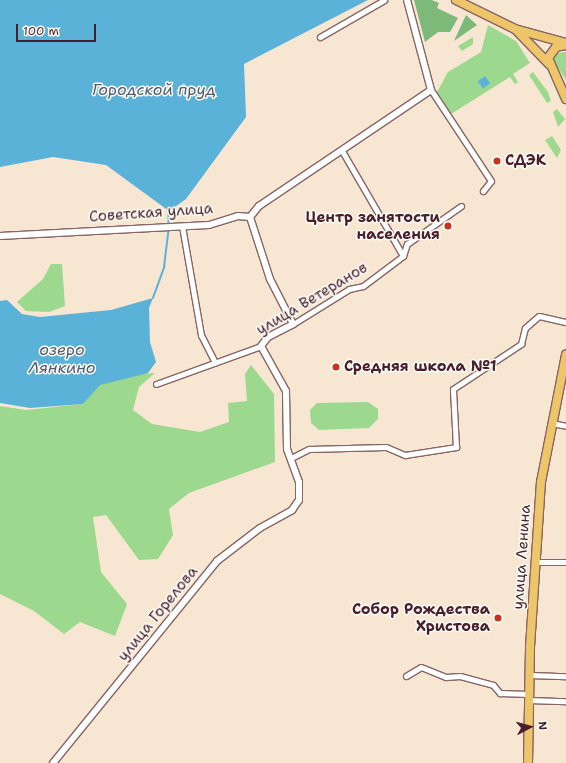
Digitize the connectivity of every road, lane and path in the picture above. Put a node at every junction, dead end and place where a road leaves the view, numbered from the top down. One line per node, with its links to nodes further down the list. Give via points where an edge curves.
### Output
1 (384, 0): 5 (street)
2 (407, 0): 10 (street)
3 (456, 0): 4 (main road)
4 (514, 29): 6 (main road); 7 (main road, via 541,51)
5 (320, 37)
6 (566, 44): 7 (main road, via 550,52)
7 (549, 65): 8 (main road)
8 (556, 78): 9 (main road); 11 (main road)
9 (566, 83)
10 (431, 90): 12 (street); 13 (street, via 491,181)
11 (566, 99)
12 (342, 151): 15 (street, via 259,206); 18 (street)
13 (483, 191)
14 (461, 206): 18 (street, улица Ветеранов, via 407,244)
15 (250, 217): 16 (street, Советская улица); 20 (street, via 252,232 270,279)
16 (182, 226): 17 (street, Советская улица); 23 (street, via 201,335)
17 (0, 236)
18 (403, 256): 20 (street, улица Ветеранов, via 363,286 349,289)
19 (566, 322): 27 (street, via 539,316 525,328 521,344 453,389 456,447 405,455 386,447 310,449)
20 (293, 324): 21 (street, улица Ветеранов, via 268,337)
21 (261, 346): 23 (street, улица Ветеранов); 27 (street, via 286,391 286,440)
22 (566, 354): 25 (main road, улица Ленина)
23 (215, 363): 24 (street, улица Ветеранов)
24 (156, 384)
25 (552, 423): 26 (street); 28 (main road, улица Ленина, via 541,482)
26 (566, 426)
27 (291, 458): 35 (street, улица Горелова, via 299,482 299,500 292,510 260,528 217,561)
28 (536, 562): 29 (street); 30 (main road, улица Ленина)
29 (566, 562)
30 (529, 675): 32 (street); 33 (main road, улица Ленина)
31 (406, 676): 33 (street, via 421,666 446,677 460,676 493,685 500,693)
32 (566, 676)
33 (528, 697): 34 (street); 36 (main road, улица Ленина)
34 (566, 701)
35 (53, 763)
36 (528, 763)

